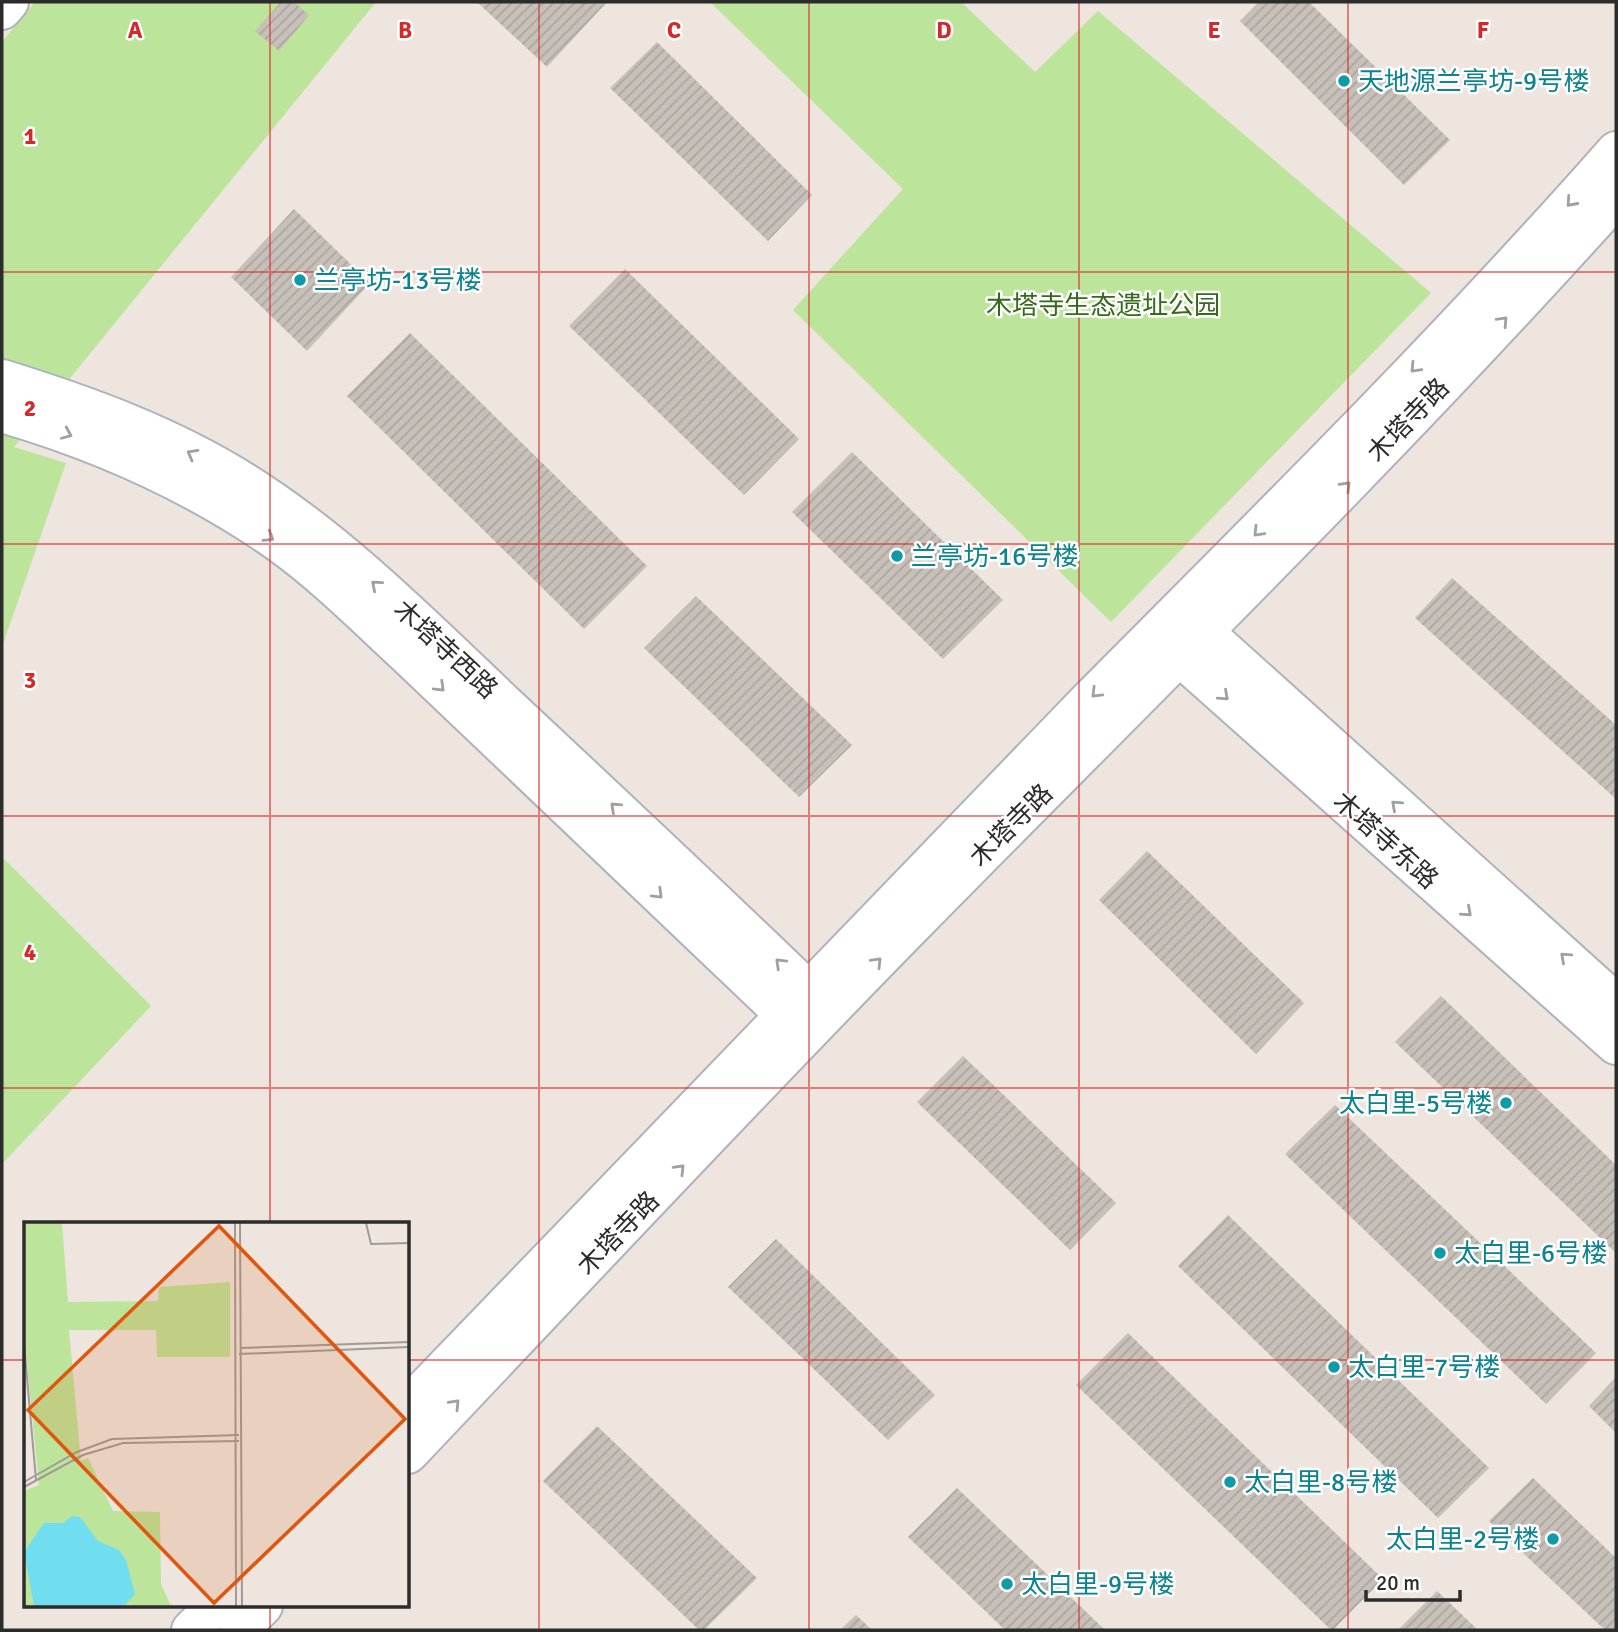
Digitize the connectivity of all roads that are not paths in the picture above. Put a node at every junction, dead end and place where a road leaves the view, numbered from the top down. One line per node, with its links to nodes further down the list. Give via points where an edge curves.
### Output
1 (9, 2): 2 (street)
2 (2, 10)
3 (1616, 151): 7 (street, 木塔寺路, one-way to 7, via 1275,515)
4 (1616, 198): 7 (street, 木塔寺路, one-way to 4, via 1270,565)
5 (2, 379): 9 (street, 木塔寺西路, one-way to 5, via 465,665 317,535 245,483 152,432)
6 (2, 413): 9 (street, 木塔寺西路, one-way to 9, via 53,428 194,491 279,543)
7 (1179, 632): 8 (street, 木塔寺东路, one-way to 7); 9 (street, 木塔寺路); 10 (street, 木塔寺东路, one-way to 10)
8 (1616, 1003)
9 (807, 1013): 11 (street, 木塔寺路); 12 (street, 木塔寺路, one-way to 9)
10 (1616, 1045)
11 (410, 1404)
12 (410, 1452)
13 (213, 1608): 15 (street)
14 (261, 1608): 16 (street)
15 (191, 1630)
16 (239, 1630)

